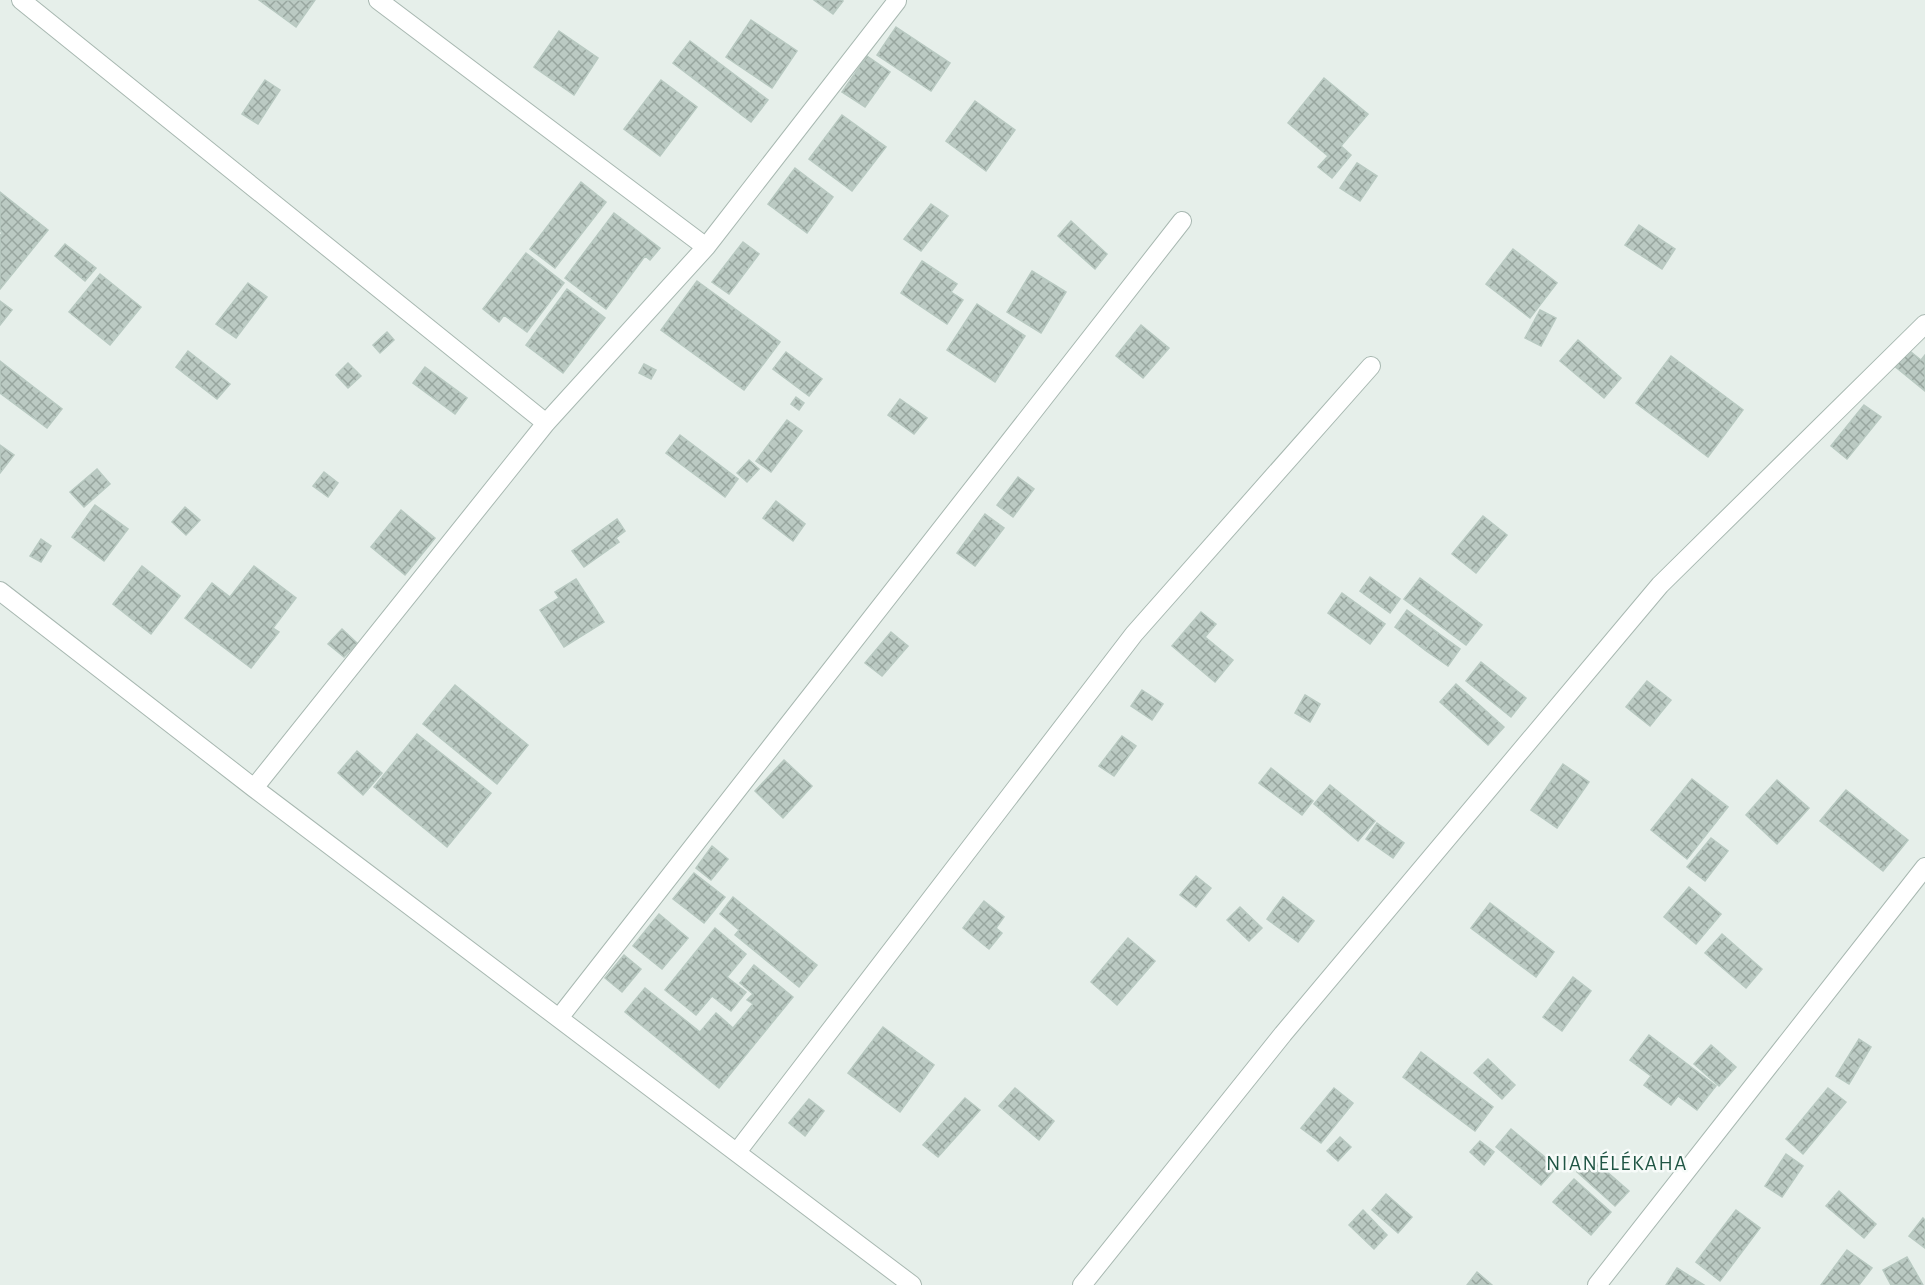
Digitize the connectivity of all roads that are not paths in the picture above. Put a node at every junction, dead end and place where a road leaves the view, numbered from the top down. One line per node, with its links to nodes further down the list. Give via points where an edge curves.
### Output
1 (21, 0): 8 (street)
2 (378, 0): 5 (street)
3 (897, 2): 5 (street)
4 (1182, 221): 12 (street)
5 (706, 247): 8 (street)
6 (1925, 324): 15 (street, via 1660,585 1283,1034)
7 (1371, 366): 13 (street, via 1134,634)
8 (546, 423): 10 (street)
9 (0, 591): 10 (street)
10 (254, 788): 12 (street)
11 (1925, 867): 16 (street)
12 (559, 1018): 13 (street)
13 (737, 1152): 14 (street)
14 (912, 1285)
15 (1082, 1285)
16 (1597, 1285)

